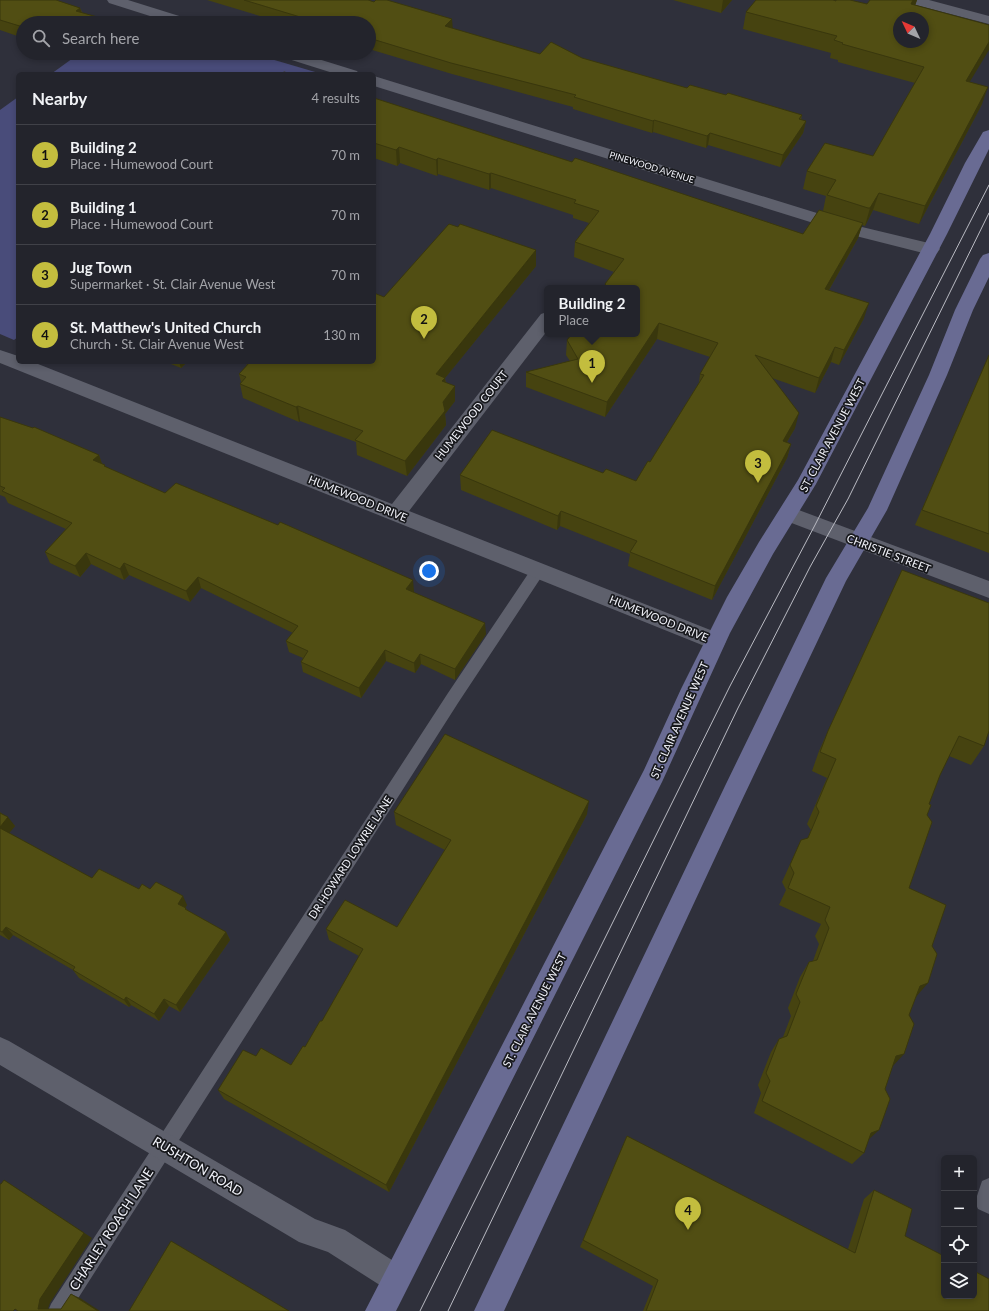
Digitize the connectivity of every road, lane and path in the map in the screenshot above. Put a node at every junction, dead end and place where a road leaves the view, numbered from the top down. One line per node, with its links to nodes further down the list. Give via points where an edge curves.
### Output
1 (114, 0): 4 (street)
2 (913, 0): 3 (street)
3 (928, 2): 5 (street)
4 (165, 16)
5 (989, 20)
6 (307, 60): 7 (street)
7 (346, 72)
8 (376, 82): 10 (street, PINEWOOD AVENUE, via 858,231)
9 (989, 135): 10 (main road, ST. CLAIR AVENUE WEST, via 972,164)
10 (931, 249): 17 (main road, ST. CLAIR AVENUE WEST)
11 (989, 259): 18 (main road, via 964,310 938,375 877,510)
12 (544, 322): 16 (street, HUMEWOOD COURT)
13 (0, 356): 14 (street, HUMEWOOD DRIVE)
14 (16, 362)
15 (20, 364): 16 (street, HUMEWOOD DRIVE)
16 (395, 514): 19 (street, HUMEWOOD DRIVE)
17 (788, 514): 18 (street, CHRISTIE STREET); 21 (main road, ST. CLAIR AVENUE WEST)
18 (859, 542): 20 (street, CHRISTIE STREET); 29 (main road, via 837,578 736,786)
19 (539, 570): 21 (street, HUMEWOOD DRIVE); 23 (lane, DR HOWARD LOWRIE LANE, via 453,698)
20 (989, 590)
21 (715, 640): 26 (main road, ST. CLAIR AVENUE WEST, via 654,775)
22 (0, 1050): 23 (street, RUSHTON ROAD)
23 (164, 1146): 26 (street, RUSHTON ROAD, via 309,1232 335,1240); 27 (lane, CHARLEY ROACH LANE)
24 (989, 1188): 25 (lane, via 985,1202)
25 (989, 1204)
26 (396, 1279): 28 (main road, ST. CLAIR AVENUE WEST)
27 (58, 1311)
28 (380, 1311)
29 (489, 1311)

